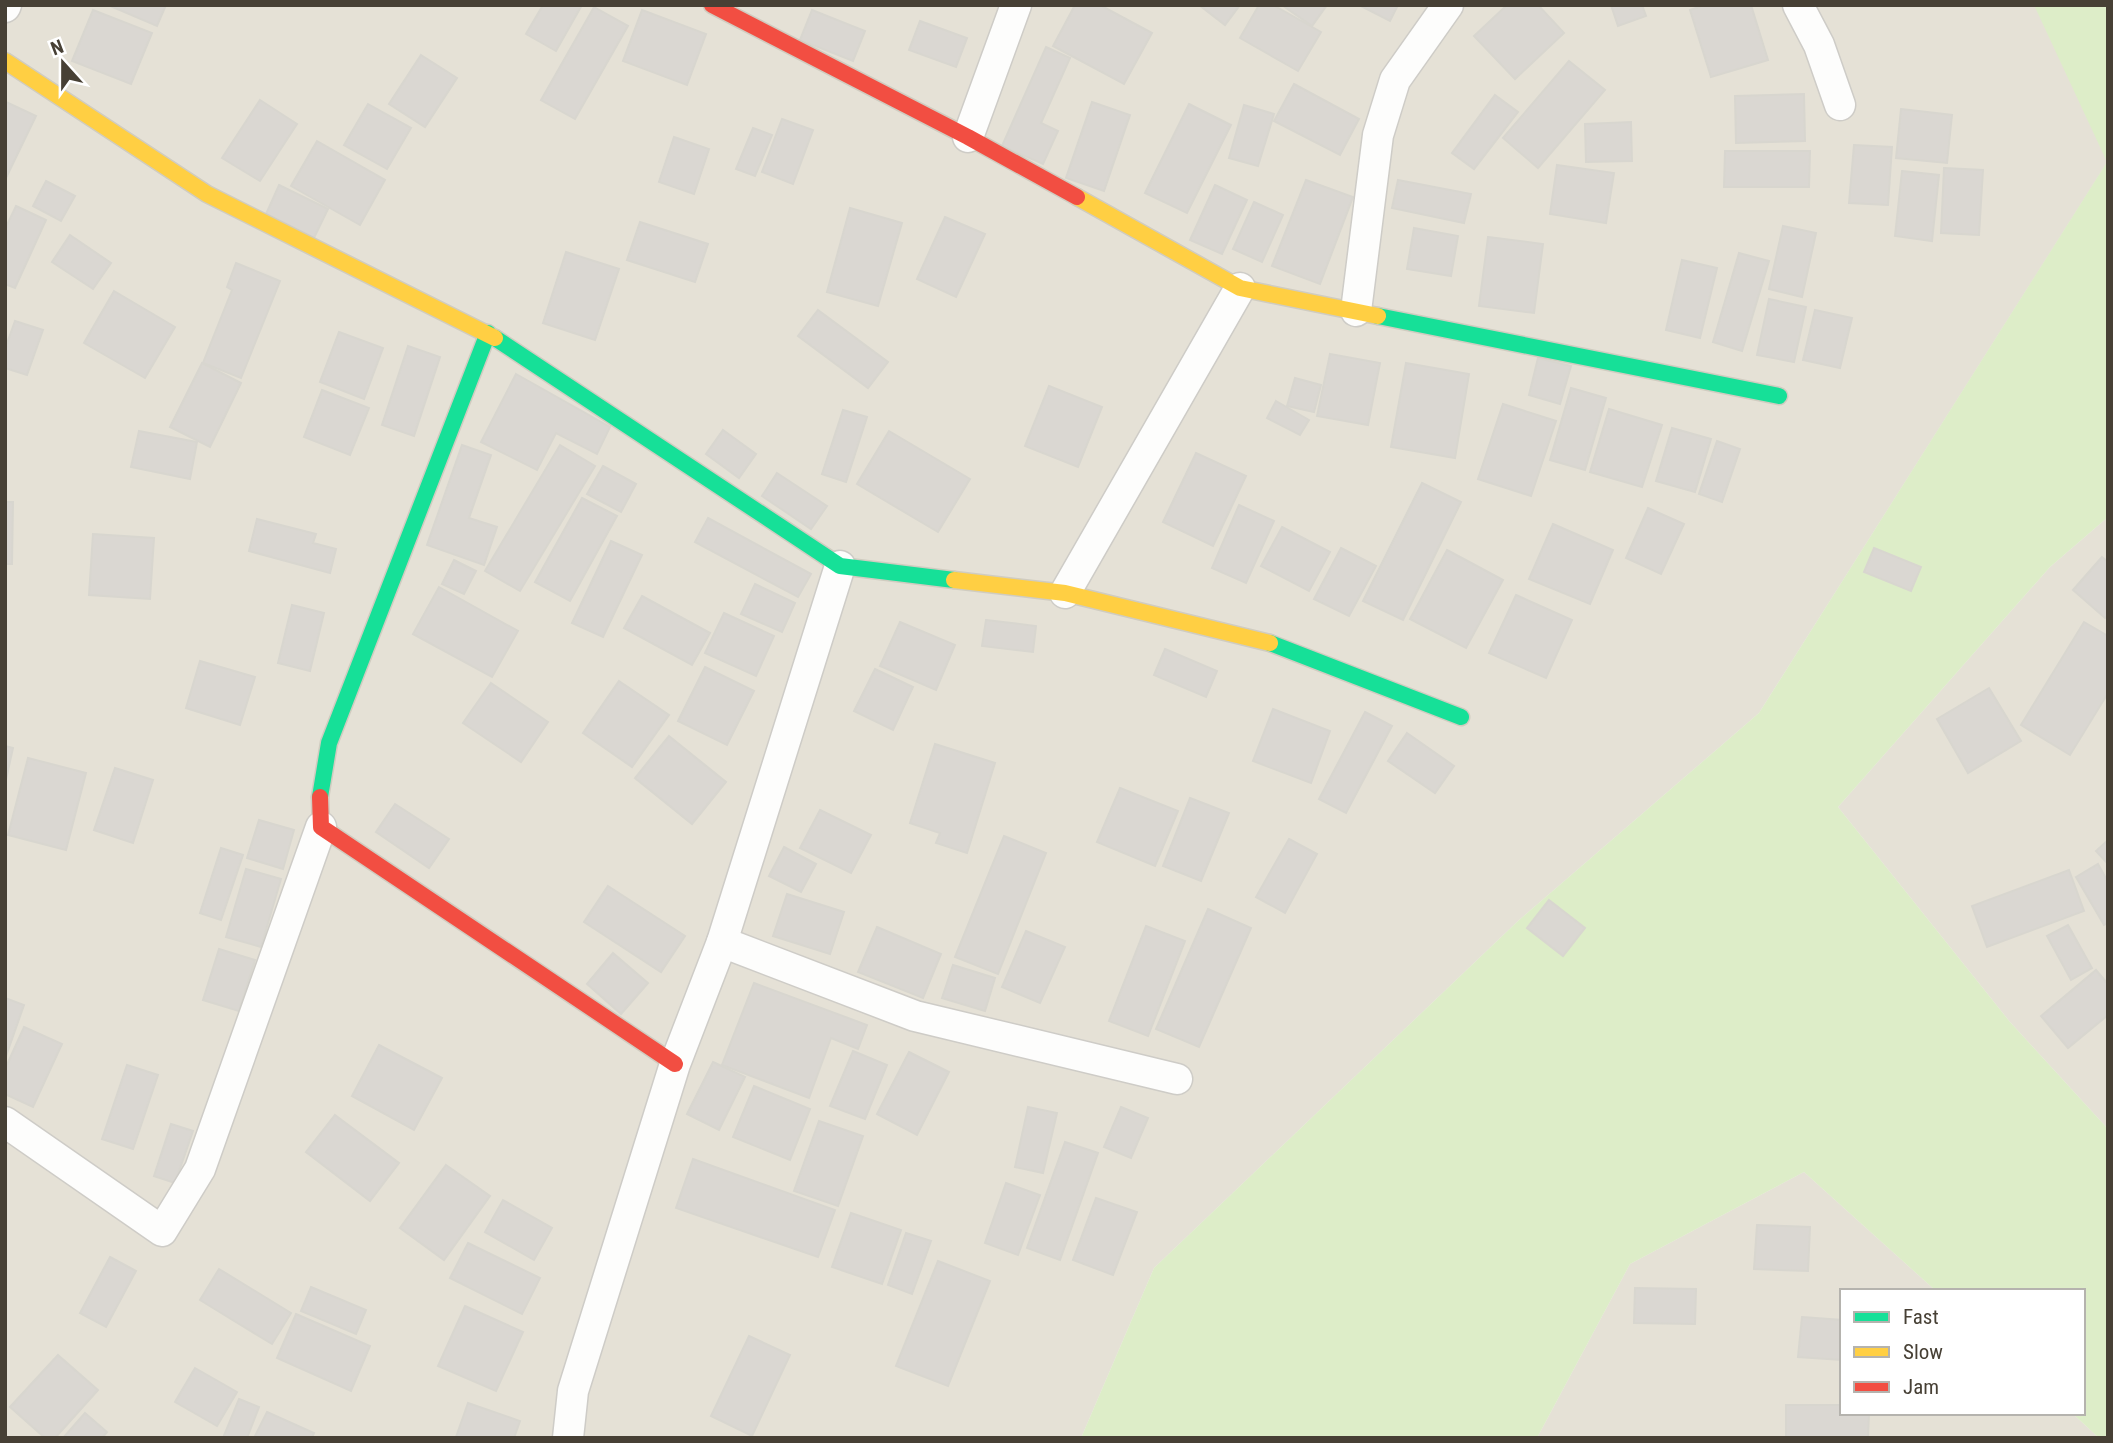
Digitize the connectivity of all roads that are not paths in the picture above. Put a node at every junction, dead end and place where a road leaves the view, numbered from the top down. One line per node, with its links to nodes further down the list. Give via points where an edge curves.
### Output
1 (712, 5): 7 (street)
2 (1016, 5): 7 (street)
3 (1448, 5): 9 (street, via 1395,80 1378,135)
4 (1798, 5): 6 (street, via 1819,45)
5 (5, 61): 10 (street, via 206,194)
6 (1840, 105)
7 (968, 137): 8 (street)
8 (1240, 288): 9 (street); 13 (street)
9 (1356, 311): 11 (street)
10 (488, 333): 12 (street); 15 (street, via 329,743 319,800)
11 (1779, 396)
12 (840, 566): 13 (street); 16 (street)
13 (1065, 593): 14 (street, via 1265,641)
14 (1461, 717)
15 (321, 827): 17 (street); 19 (street, via 200,1169 162,1231)
16 (722, 942): 17 (street); 18 (street, via 915,1016)
17 (675, 1064): 20 (street, via 573,1391)
18 (1177, 1079)
19 (5, 1122)
20 (568, 1438)

